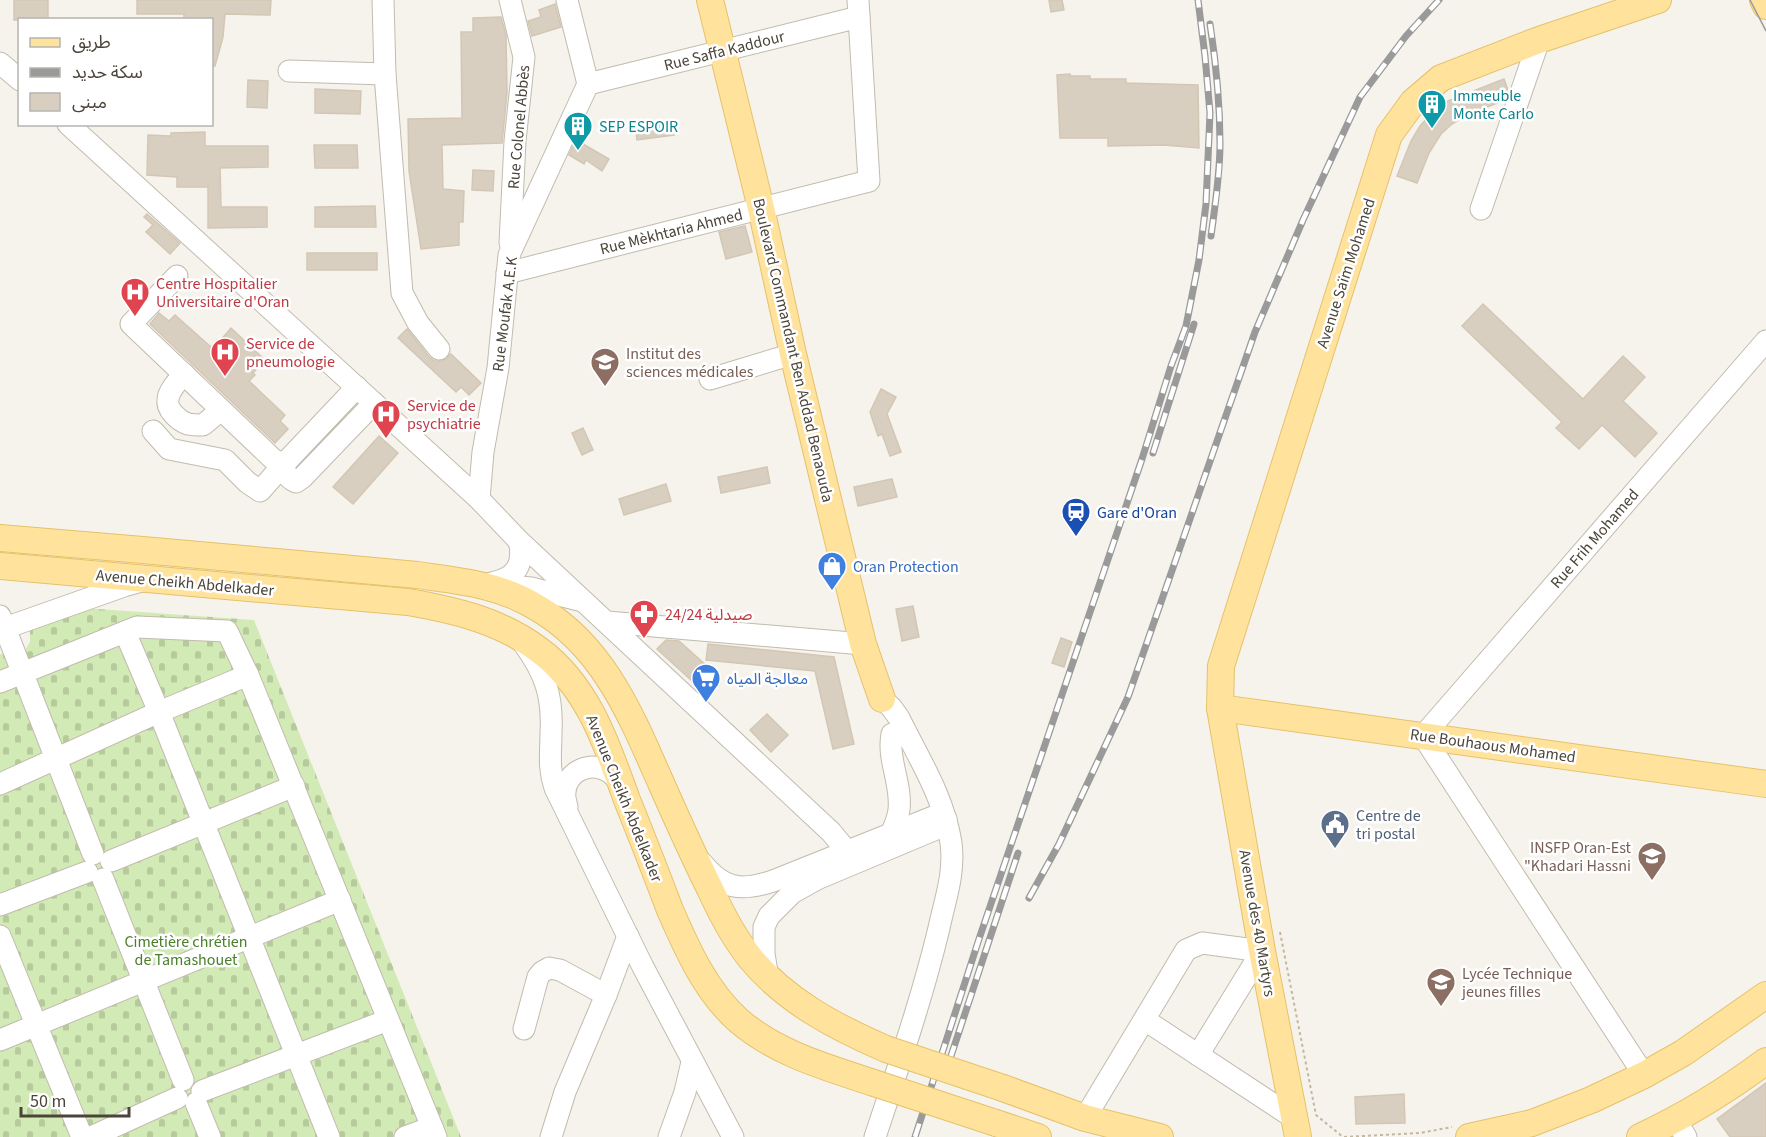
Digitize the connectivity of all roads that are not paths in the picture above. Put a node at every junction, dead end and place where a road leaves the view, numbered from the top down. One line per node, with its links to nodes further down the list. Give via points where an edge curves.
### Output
1 (383, 0): 13 (street)
2 (510, 0): 19 (street, Rue Colonel Abbès, via 524,57)
3 (567, 0): 15 (street)
4 (710, 0): 10 (main road, Boulevard Commandant Ben Addad Benaouda)
5 (1658, 0): 9 (main road, Avenue Saïm Mohamed)
6 (1763, 0): 7 (main road)
7 (1766, 6)
8 (858, 8): 10 (street, Rue Saffa Kaddour); 17 (street, Rue Mèkhtaria Ahmed, via 869,181)
9 (1539, 40): 18 (street); 49 (main road, Avenue Saïm Mohamed, via 1441,78 1413,102 1389,135 1221,666)
10 (722, 50): 15 (street, Rue Saffa Kaddour); 17 (main road, Boulevard Commandant Ben Addad Benaouda)
11 (0, 63): 14 (street)
12 (289, 71): 13 (street)
13 (385, 74): 22 (street, via 402,293)
14 (18, 79)
15 (588, 84): 19 (street, Rue Moufak A.E.K)
16 (70, 126): 26 (street)
17 (761, 208): 19 (street, Rue Mèkhtaria Ahmed); 23 (main road, Boulevard Commandant Ben Addad Benaouda)
18 (1481, 209)
19 (508, 264): 30 (street, Rue Moufak A.E.K, via 498,368)
20 (177, 276): 24 (street, via 131,324)
21 (1766, 341): 52 (street, Rue Frih Mohamed)
22 (439, 350)
23 (793, 354): 25 (street); 44 (main road, Boulevard Commandant Ben Addad Benaouda)
24 (184, 374): 28 (street); 28 (street, via 168,399 169,408 178,418 203,425)
25 (710, 379)
26 (357, 387): 27 (street); 31 (street)
27 (374, 403): 31 (street, via 302,478 291,480); 32 (street)
28 (221, 410): 31 (street)
29 (153, 431): 31 (street, via 169,449 225,460 260,491)
30 (483, 452): 32 (street); 33 (street, Rue Moufak A.E.K)
31 (284, 464)
32 (456, 477): 33 (street)
33 (479, 499): 35 (street)
34 (2, 537): 38 (main road, Avenue Cheikh Abdelkader)
35 (519, 542): 38 (street, via 522,559 515,571 504,580); 39 (street)
36 (0, 566): 37 (main road, Avenue Cheikh Abdelkader)
37 (155, 580): 41 (street); 43 (main road, Avenue Cheikh Abdelkader, via 408,602 453,611)
38 (483, 584): 39 (street, via 531,588); 62 (main road, Avenue Cheikh Abdelkader, via 538,608 594,655 623,701)
39 (583, 601): 40 (street)
40 (607, 622): 44 (street); 63 (street)
41 (2, 624): 45 (street)
42 (125, 632): 45 (street); 46 (street, via 138,627 227,631); 50 (street)
43 (519, 636): 56 (main road, Avenue Cheikh Abdelkader, via 574,683 595,720); 58 (street, via 546,683 552,713 550,775)
44 (863, 644): 48 (main road, Boulevard Commandant Ben Addad Benaouda)
45 (22, 672): 47 (street); 53 (street)
46 (248, 675): 50 (street); 57 (street)
47 (0, 682)
48 (882, 699): 51 (street, Boulevard Commandant Ben Addad Benaouda); 59 (street, Boulevard Commandant Ben Addad Benaouda, via 899,718 936,790)
49 (1220, 708): 52 (main road, Rue Bouhaous Mohamed); 70 (main road, Avenue des 40 Martyrs)
50 (159, 712): 53 (street); 60 (street)
51 (892, 734): 59 (street, Boulevard Commandant Ben Addad Benaouda); 61 (street, via 891,755 899,793)
52 (1422, 736): 54 (main road, Rue Bouhaous Mohamed); 84 (street)
53 (57, 759): 55 (street); 64 (street)
54 (1766, 783)
55 (0, 784)
56 (621, 784): 58 (street, via 603,768 583,768 567,781); 101 (main road, Avenue Cheikh Abdelkader, bridge, via 681,935 717,997 745,1026 787,1053)
57 (294, 786): 60 (street); 65 (street)
58 (567, 810): 68 (street)
59 (938, 822): 61 (street); 63 (street); 100 (street, Boulevard Commandant Ben Addad Benaouda, via 948,890 928,970)
60 (203, 823): 64 (street); 69 (street)
61 (892, 832): 63 (street)
62 (688, 846): 63 (street, via 724,884 750,888); 71 (main road, Avenue Cheikh Abdelkader, via 725,921)
63 (857, 852): 71 (street, via 803,885 769,916 763,937)
64 (99, 866): 66 (street); 72 (street)
65 (340, 900): 69 (street); 75 (street)
66 (0, 905)
67 (0, 936): 77 (street)
68 (628, 936): 73 (street); 82 (street)
69 (249, 937): 72 (street); 80 (street)
70 (1262, 951): 76 (street, via 1202,943 1186,950); 81 (street); 87 (main road, Avenue des 40 Martyrs)
71 (768, 978): 86 (main road, Avenue Cheikh Abdelkader, bridge, via 828,1021 886,1049)
72 (143, 981): 77 (street); 85 (street)
73 (606, 995): 78 (street, via 549,968 538,978); 97 (street, via 565,1092)
74 (1766, 995): 84 (main road)
75 (388, 1020): 80 (street); 91 (street)
76 (1145, 1020): 81 (street); 86 (street)
77 (36, 1025): 79 (street); 92 (street)
78 (524, 1029)
79 (0, 1040)
80 (297, 1055): 85 (street); 95 (street)
81 (1198, 1055): 87 (street)
82 (693, 1062): 98 (street); 99 (street)
83 (1766, 1062): 88 (main road, via 1718,1095)
84 (1644, 1075): 89 (main road)
85 (190, 1093): 93 (street); 94 (street)
86 (1085, 1118): 102 (main road, Avenue Cheikh Abdelkader)
87 (1296, 1127)
88 (1681, 1129): 103 (main road)
89 (1534, 1130): 90 (main road)
90 (1465, 1131)
91 (434, 1132): 96 (street)
92 (82, 1137)
93 (91, 1137)
94 (210, 1137)
95 (329, 1137)
96 (405, 1137)
97 (551, 1137)
98 (669, 1137)
99 (733, 1137)
100 (875, 1137)
101 (1038, 1137)
102 (1160, 1137)
103 (1641, 1137)

